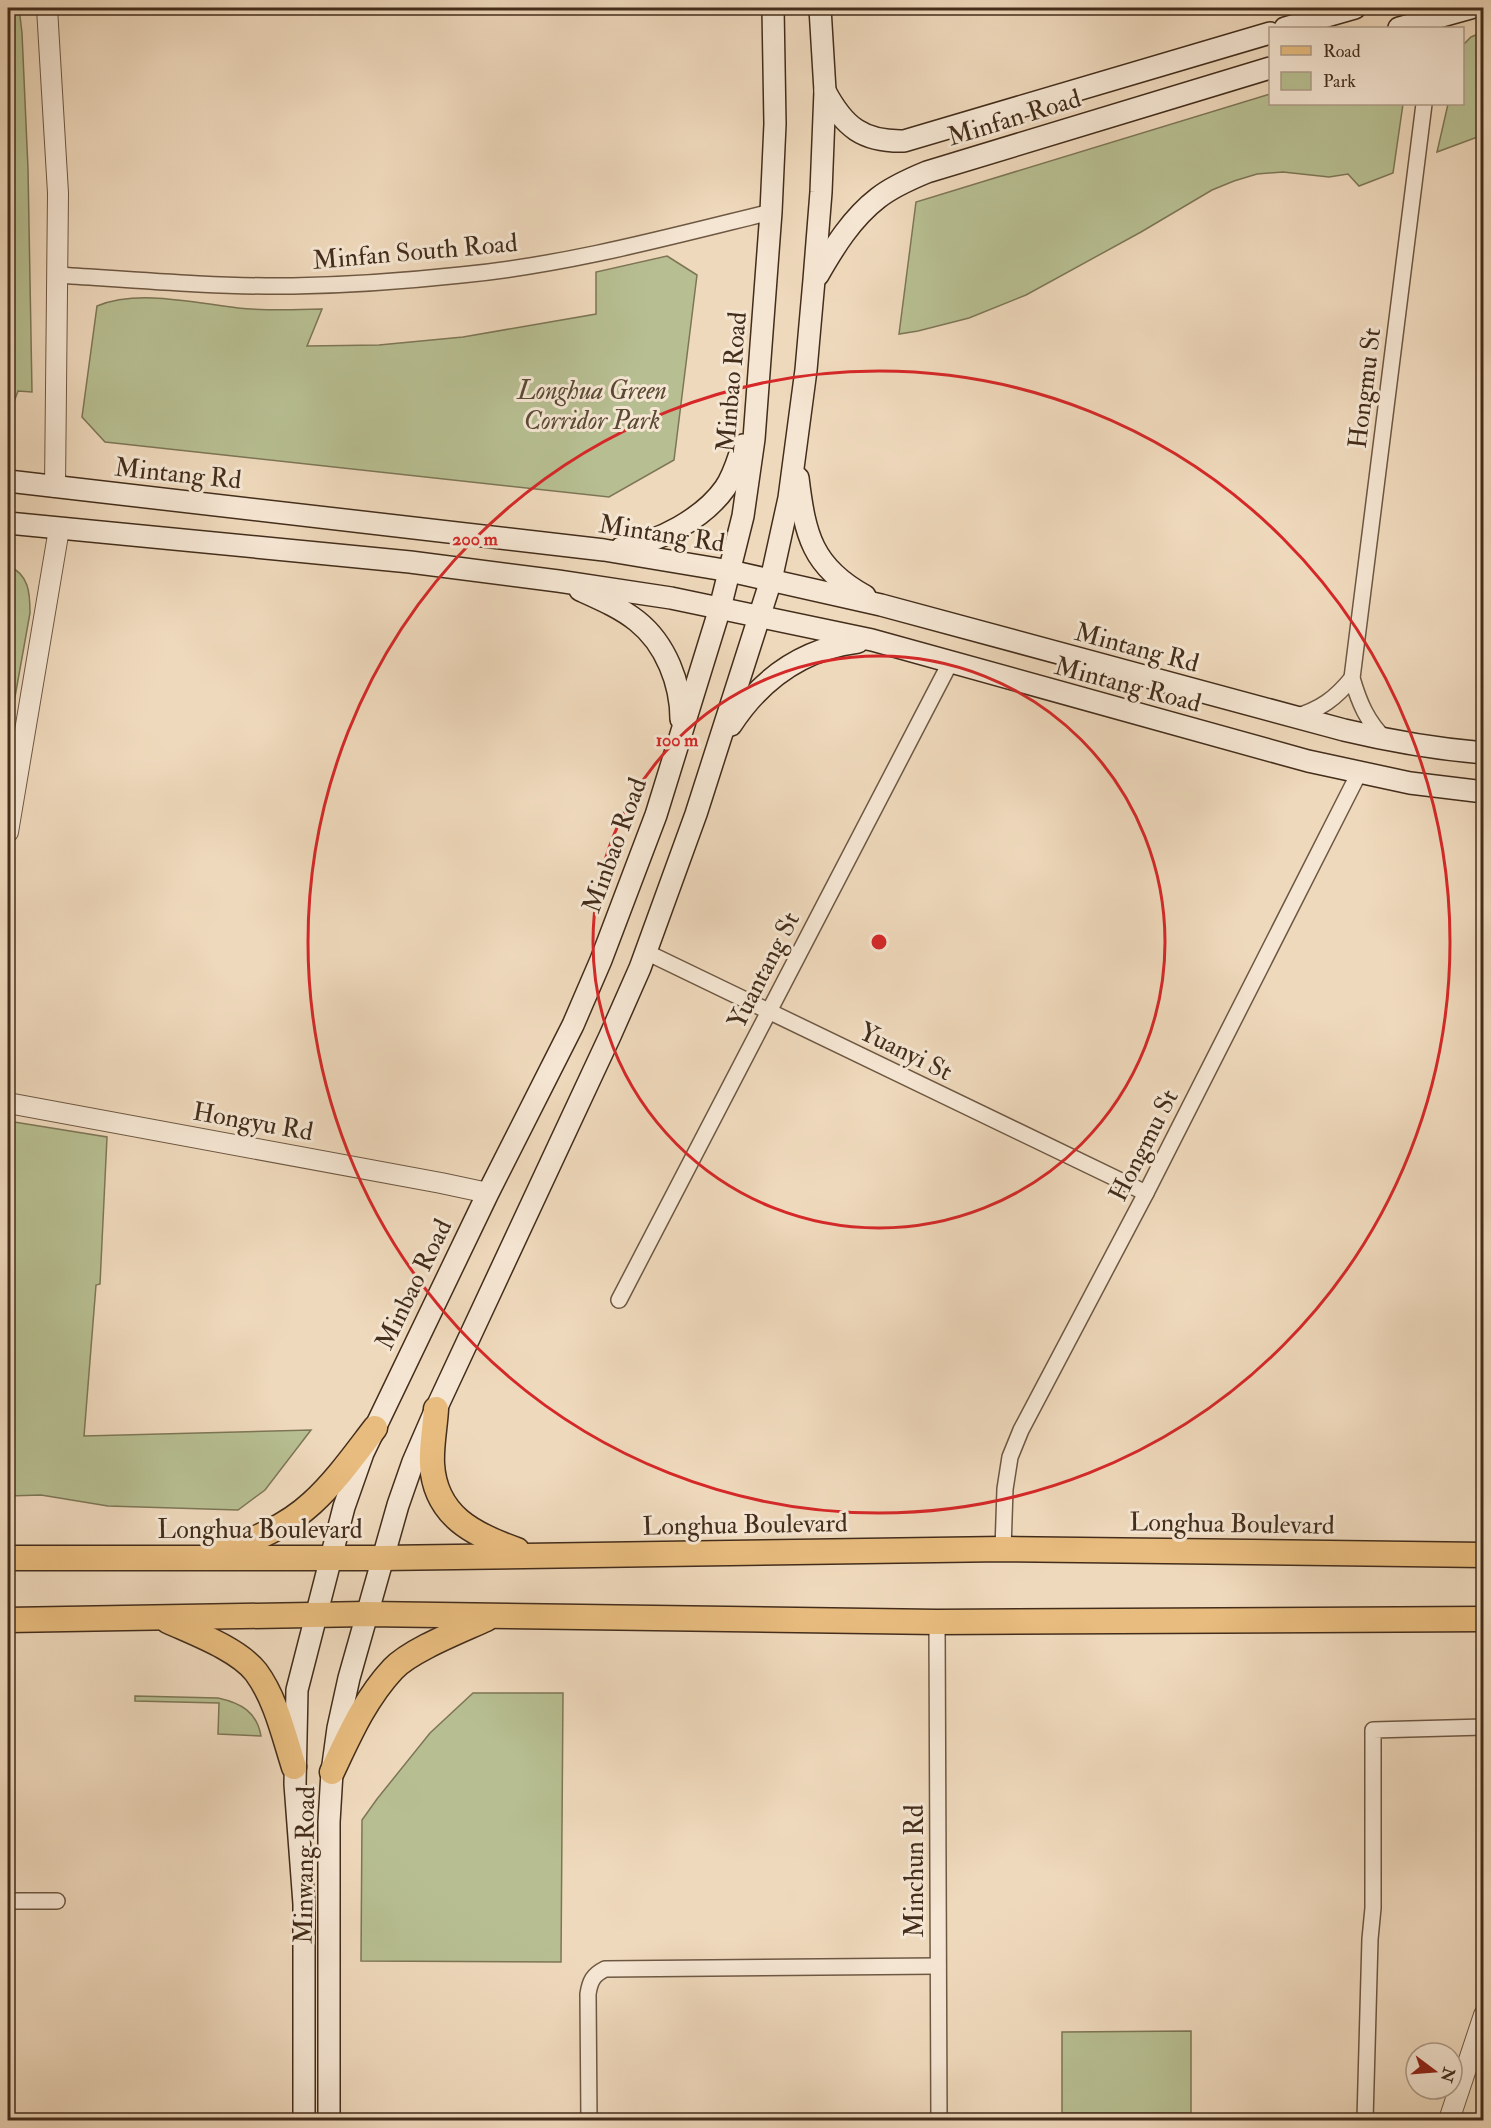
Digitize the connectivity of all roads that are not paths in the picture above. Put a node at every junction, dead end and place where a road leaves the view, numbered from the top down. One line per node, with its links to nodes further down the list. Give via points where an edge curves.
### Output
1 (47, 8): 14 (street, via 58,193)
2 (773, 8): 13 (main road, Minbao Road, via 775,124)
3 (820, 8): 11 (main road)
4 (1355, 8): 7 (main road)
5 (1471, 8): 6 (main road)
6 (1433, 23): 8 (main road)
7 (1288, 27)
8 (1406, 27)
9 (1269, 33): 11 (main road, Minfan Road, via 904,141 859,133 839,115)
10 (1269, 68): 15 (main road, Minfan Road, via 927,172 900,184 861,213)
11 (825, 91): 15 (main road)
12 (1424, 105): 31 (street, Hongmu St)
13 (771, 212): 14 (street, Minfan South Road, via 643,243 462,275 294,286); 16 (main road, Minbao Road)
14 (58, 275): 19 (street)
15 (814, 280): 17 (main road)
16 (757, 404): 22 (main road, via 734,471 708,507 656,539); 23 (main road, Minbao Road, via 743,516)
17 (795, 455): 25 (main road); 26 (main road, via 801,502 816,552 834,576)
18 (8, 481): 19 (main road, Mintang Rd)
19 (55, 487): 22 (main road, Mintang Rd)
20 (8, 523): 21 (main road)
21 (59, 529): 24 (main road); 39 (street)
22 (604, 550): 23 (main road, Mintang Rd)
23 (730, 571): 25 (main road, Mintang Rd); 27 (main road, Minbao Road)
24 (558, 580): 27 (main road); 33 (main road, via 630,616 648,632 665,656 680,694)
25 (771, 580): 26 (main road, Mintang Rd); 28 (main road)
26 (881, 605): 32 (main road, Mintang Rd)
27 (720, 608): 28 (main road); 33 (main road, Minbao Road)
28 (760, 617): 29 (main road, Mintang Road); 35 (main road)
29 (872, 640): 30 (main road, Mintang Road); 35 (main road, via 835,645 810,654 781,672 741,709)
30 (950, 663): 37 (main road, Mintang Road); 41 (street, Yuantang St)
31 (1352, 678): 32 (street, via 1328,703); 34 (street, via 1366,716)
32 (1292, 718): 34 (main road)
33 (680, 736): 43 (main road, Minbao Road, via 656,815 601,960 573,1025)
34 (1388, 741): 36 (main road)
35 (719, 743): 40 (main road)
36 (1484, 753)
37 (1359, 773): 38 (main road, Mintang Road); 44 (street, Hongmu St)
38 (1484, 792)
39 (8, 832)
40 (646, 952): 41 (street, Yuanyi St); 46 (main road)
41 (768, 1012): 44 (street, Yuanyi St); 45 (street, Yuantang St)
42 (8, 1103): 43 (street, Hongyu Rd)
43 (488, 1193): 47 (main road, Minbao Road)
44 (1146, 1193): 48 (street, Hongmu St, via 1010,1457)
45 (619, 1300)
46 (436, 1409): 49 (main road, via 432,1463 435,1483 447,1506 468,1529); 54 (main road, via 413,1462)
47 (375, 1428): 51 (main road, Minbao Road, via 344,1507); 52 (main road, via 310,1505 269,1532)
48 (1003, 1549): 49 (main road, Longhua Boulevard); 50 (main road, Longhua Boulevard)
49 (533, 1555): 54 (main road, Longhua Boulevard)
50 (1484, 1555)
51 (332, 1556): 52 (main road, Longhua Boulevard); 54 (main road, Longhua Boulevard); 56 (main road, Minbao Road)
52 (204, 1557): 53 (main road, Longhua Boulevard)
53 (8, 1558)
54 (382, 1558): 55 (main road)
55 (367, 1614): 56 (main road); 57 (main road); 64 (main road, Minwang Road, via 338,1728)
56 (317, 1615): 58 (main road); 63 (main road, Minwang Road, via 297,1690)
57 (494, 1616): 61 (main road); 64 (main road, via 422,1649 394,1667 369,1699)
58 (160, 1618): 60 (main road); 63 (main road, via 216,1643 254,1670 266,1687)
59 (1482, 1619): 61 (main road)
60 (8, 1620)
61 (936, 1622): 67 (street, Minchun Rd)
62 (1484, 1727): 73 (street, via 1373,1730 1373,1908)
63 (294, 1767): 69 (main road, Minwang Road, via 304,1904)
64 (332, 1772): 70 (main road, Minwang Road)
65 (8, 1901): 66 (street)
66 (57, 1902)
67 (938, 1966): 71 (street, via 605,1969 596,1974 588,1994); 72 (street, Minchun Rd)
68 (1484, 2015): 74 (street)
69 (304, 2121)
70 (329, 2121)
71 (589, 2121)
72 (939, 2121)
73 (1365, 2121)
74 (1449, 2121)

